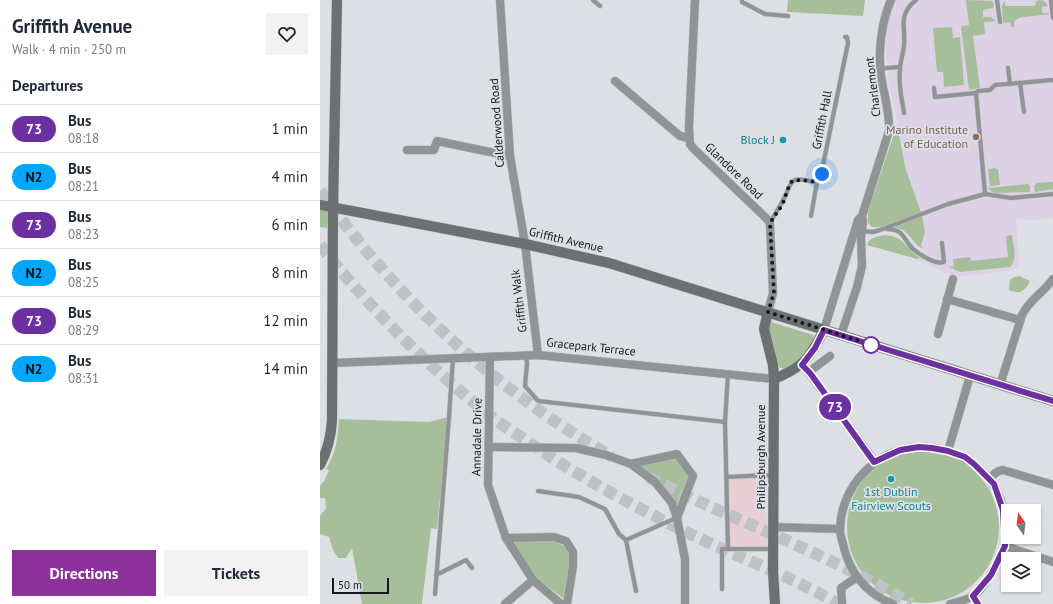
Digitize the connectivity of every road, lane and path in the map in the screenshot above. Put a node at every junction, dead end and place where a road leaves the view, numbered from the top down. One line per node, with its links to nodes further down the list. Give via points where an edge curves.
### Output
1 (337, 0): 33 (street)
2 (500, 0): 28 (street, Calderwood Road)
3 (593, 0): 10 (lane)
4 (695, 0): 26 (street, Glandore Road)
5 (742, 0): 11 (lane, via 765,14)
6 (891, 0): 17 (street, Charlemont, via 882,29)
7 (916, 0): 15 (lane, via 905,13 904,46)
8 (997, 0): 13 (lane)
9 (1051, 0): 12 (lane)
10 (600, 6)
11 (788, 16)
12 (1053, 18)
13 (1000, 22)
14 (845, 37): 29 (lane, Griffith Hall, via 848,43 821,176)
15 (900, 67): 17 (lane); 25 (lane)
16 (1008, 68): 21 (lane)
17 (881, 70): 36 (street, Charlemont, via 889,131 862,216 863,221)
18 (1053, 80): 20 (lane)
19 (615, 81): 26 (street, Glandore Road, via 680,136)
20 (1020, 83): 21 (lane); 24 (lane)
21 (1010, 84): 23 (lane, via 995,85 989,90)
22 (934, 88): 23 (lane, via 935,97)
23 (976, 93): 30 (lane)
24 (1024, 112)
25 (904, 113)
26 (689, 138): 35 (street, Glandore Road, via 692,148)
27 (407, 150): 28 (street, via 434,150 438,141)
28 (510, 156): 39 (street, Calderwood Road)
29 (817, 182): 34 (lane, Griffith Hall); 35 (lane, via 792,181)
30 (985, 194): 31 (lane, via 1011,198); 37 (lane, via 948,204)
31 (1053, 194)
32 (320, 205): 33 (street, Griffith Avenue)
33 (333, 208): 39 (street, Griffith Avenue); 53 (street)
34 (811, 216)
35 (770, 224): 43 (street, via 774,293)
36 (858, 229): 37 (lane, via 873,232); 45 (street, Charlemont); 47 (street, Charlemont, via 862,266)
37 (886, 229): 38 (lane, via 900,232 912,248 940,263 944,262)
38 (942, 243)
39 (524, 244): 43 (street, Griffith Avenue, via 609,263); 49 (street, Griffith Walk)
40 (953, 279): 42 (street)
41 (1053, 279): 44 (street, via 1025,308)
42 (947, 299): 44 (street); 46 (street)
43 (768, 312): 45 (street, Griffith Avenue); 57 (street, Philipsburgh Avenue, via 764,329)
44 (1020, 320): 58 (street)
45 (824, 330): 47 (street, Griffith Avenue); 54 (street, Gracepark Terrace)
46 (938, 334)
47 (841, 335): 56 (street, Griffith Avenue)
48 (526, 354): 49 (street, Gracepark Terrace); 51 (street, Gracepark Terrace); 60 (lane, via 525,386 538,401)
49 (538, 355): 55 (street, Gracepark Terrace)
50 (830, 356): 54 (street)
51 (490, 357): 52 (street, Gracepark Terrace); 61 (street, Annadale Drive)
52 (453, 358): 53 (street, Gracepark Terrace); 82 (lane)
53 (332, 363): 62 (street, via 331,436)
54 (805, 368): 57 (street, Gracepark Terrace); 64 (street)
55 (728, 374): 57 (street, Gracepark Terrace); 60 (lane)
56 (970, 376): 58 (street, Griffith Avenue); 63 (street)
57 (774, 379): 67 (street, Philipsburgh Avenue)
58 (1000, 385): 59 (street, Griffith Avenue)
59 (1053, 401)
60 (726, 422): 68 (lane)
61 (489, 447): 66 (street, via 576,448); 75 (street, Annadale Drive, via 488,485)
62 (324, 449): 65 (street)
63 (948, 451): 64 (street, via 919,447 900,450); 69 (street, via 965,457)
64 (874, 462): 74 (street, via 850,491)
65 (320, 464)
66 (631, 464): 72 (street, via 655,482 672,503); 72 (street, via 677,454 693,476)
67 (774, 475): 68 (lane); 73 (street, Philipsburgh Avenue)
68 (727, 477): 78 (lane)
69 (990, 479): 70 (street, via 998,471 1003,470); 77 (street, via 1003,510)
70 (1053, 485)
71 (538, 491): 76 (lane, via 579,497 605,509 619,534)
72 (677, 518): 76 (lane); 92 (street, via 685,559)
73 (774, 527): 74 (street); 79 (street, Philipsburgh Avenue)
74 (840, 529): 83 (street, via 844,550)
75 (506, 538): 84 (street, Annadale Drive); 91 (street, via 554,538 566,541 573,552)
76 (626, 540): 86 (lane)
77 (1005, 546): 80 (street); 88 (street, via 991,575)
78 (728, 549): 79 (lane); 85 (lane, via 722,549)
79 (774, 549): 93 (street, Philipsburgh Avenue)
80 (1053, 562)
81 (472, 568): 82 (lane, via 466,560)
82 (436, 575): 87 (lane)
83 (857, 578): 94 (street, via 841,588); 95 (street, via 867,589)
84 (533, 580): 89 (street); 90 (street, Annadale Drive)
85 (722, 589)
86 (636, 592)
87 (435, 594)
88 (973, 596): 96 (street); 97 (street)
89 (505, 604)
90 (561, 604)
91 (567, 604)
92 (685, 604)
93 (775, 604)
94 (842, 604)
95 (893, 604)
96 (950, 604)
97 (978, 604)

